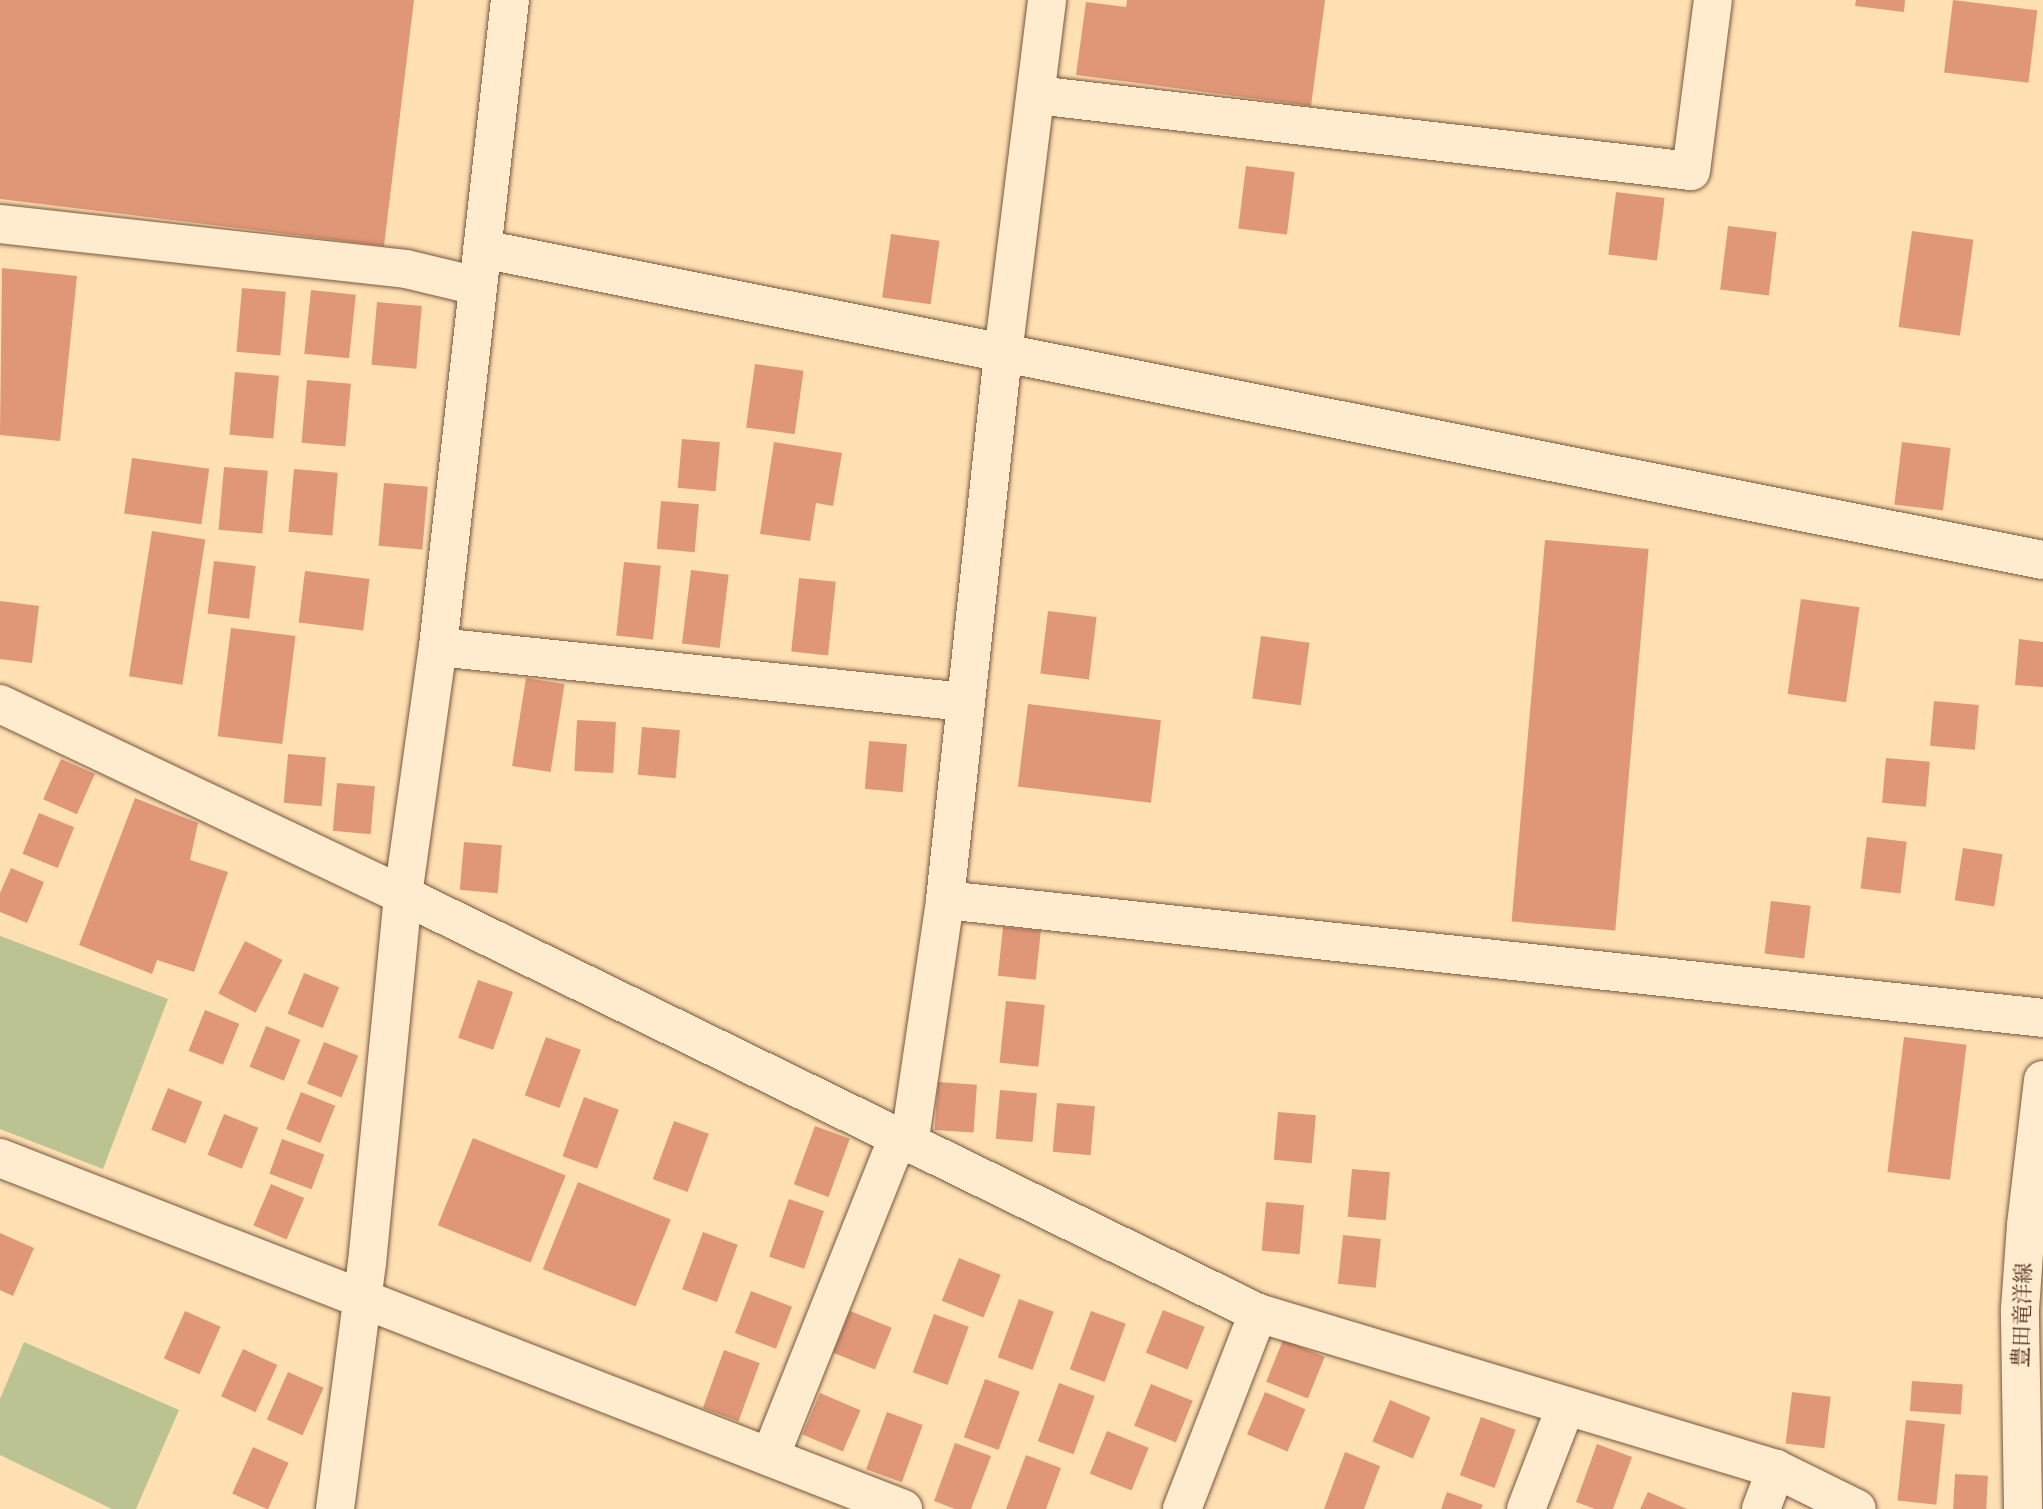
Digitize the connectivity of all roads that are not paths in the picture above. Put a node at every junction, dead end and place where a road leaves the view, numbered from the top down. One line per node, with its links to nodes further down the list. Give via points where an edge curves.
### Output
1 (510, 0): 6 (street)
2 (1047, 0): 4 (street)
3 (1713, 0): 4 (street, via 1691,171)
4 (1036, 95): 7 (street)
5 (0, 224): 6 (street, via 406,269)
6 (479, 267): 7 (street); 9 (street)
7 (1003, 354): 8 (street); 10 (street)
8 (2043, 560)
9 (438, 647): 10 (street); 12 (street)
10 (965, 702): 13 (street)
11 (0, 704): 12 (street)
12 (403, 895): 16 (street); 18 (street)
13 (945, 900): 14 (street); 16 (street)
14 (2043, 1018)
15 (2043, 1080): 21 (street, 豊田竜洋線, via 2020,1309)
16 (903, 1142): 19 (street); 22 (street)
17 (0, 1157): 18 (street)
18 (363, 1298): 22 (street); 24 (street)
19 (1258, 1314): 20 (street); 26 (street)
20 (1566, 1406): 23 (street); 27 (street)
21 (2031, 1418): 30 (street, 豊田竜洋線)
22 (770, 1457): 25 (street)
23 (1776, 1469): 28 (street); 29 (street)
24 (335, 1509)
25 (903, 1509)
26 (1182, 1509)
27 (1526, 1509)
28 (1760, 1509)
29 (1857, 1509)
30 (2023, 1509)

